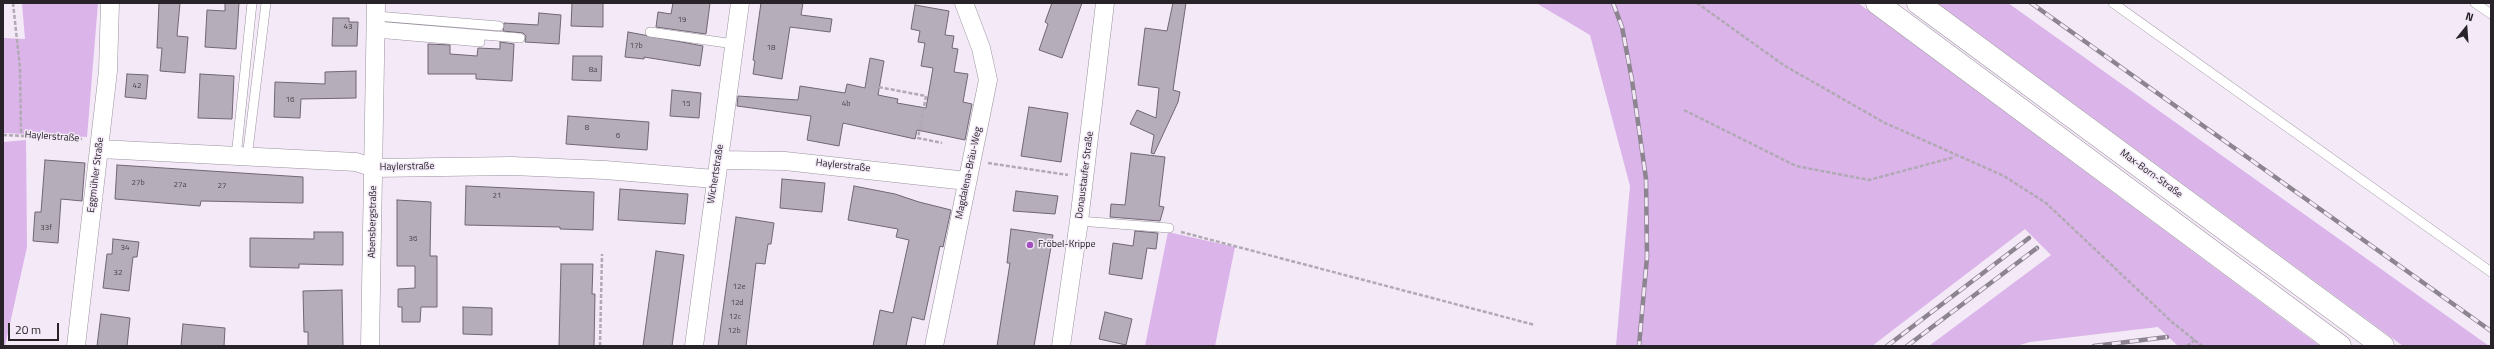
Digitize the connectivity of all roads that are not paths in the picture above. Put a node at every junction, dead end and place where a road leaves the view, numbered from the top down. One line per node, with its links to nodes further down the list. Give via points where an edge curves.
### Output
1 (110, 3): 18 (street, Eggmühler Straße, via 108,71)
2 (252, 3): 19 (lane)
3 (266, 3): 19 (lane)
4 (740, 3): 17 (street, Wichertstraße)
5 (964, 3): 23 (street, Magdalena-Bräu-Weg, via 981,48 988,80)
6 (1105, 3): 24 (street, Donaustaufer Straße)
7 (1877, 3): 32 (main road)
8 (1918, 3): 33 (main road, Max-Born-Straße)
9 (2113, 3): 26 (lane)
10 (2475, 3): 11 (lane)
11 (2491, 14)
12 (376, 19): 13 (lane); 15 (lane); 16 (lane); 21 (street, Abensbergstraße)
13 (499, 26)
14 (650, 32): 17 (lane)
15 (520, 38)
16 (480, 42)
17 (734, 44): 20 (street, Wichertstraße)
18 (100, 145): 19 (street, Haylerstraße); 27 (street, Eggmühler Straße)
19 (241, 157): 21 (street, Haylerstraße, via 356,162)
20 (719, 160): 22 (street, Wichertstraße); 23 (street, Haylerstraße, via 800,162)
21 (374, 168): 22 (street, Haylerstraße, via 512,166); 28 (street, Abensbergstraße)
22 (715, 179): 29 (street, Wichertstraße)
23 (967, 181): 30 (street, Magdalena-Bräu-Weg)
24 (1080, 221): 25 (lane); 31 (street, Donaustaufer Straße)
25 (1169, 228)
26 (2491, 272)
27 (76, 346)
28 (370, 346)
29 (694, 346)
30 (934, 346)
31 (1061, 346)
32 (2340, 346)
33 (2383, 346)

